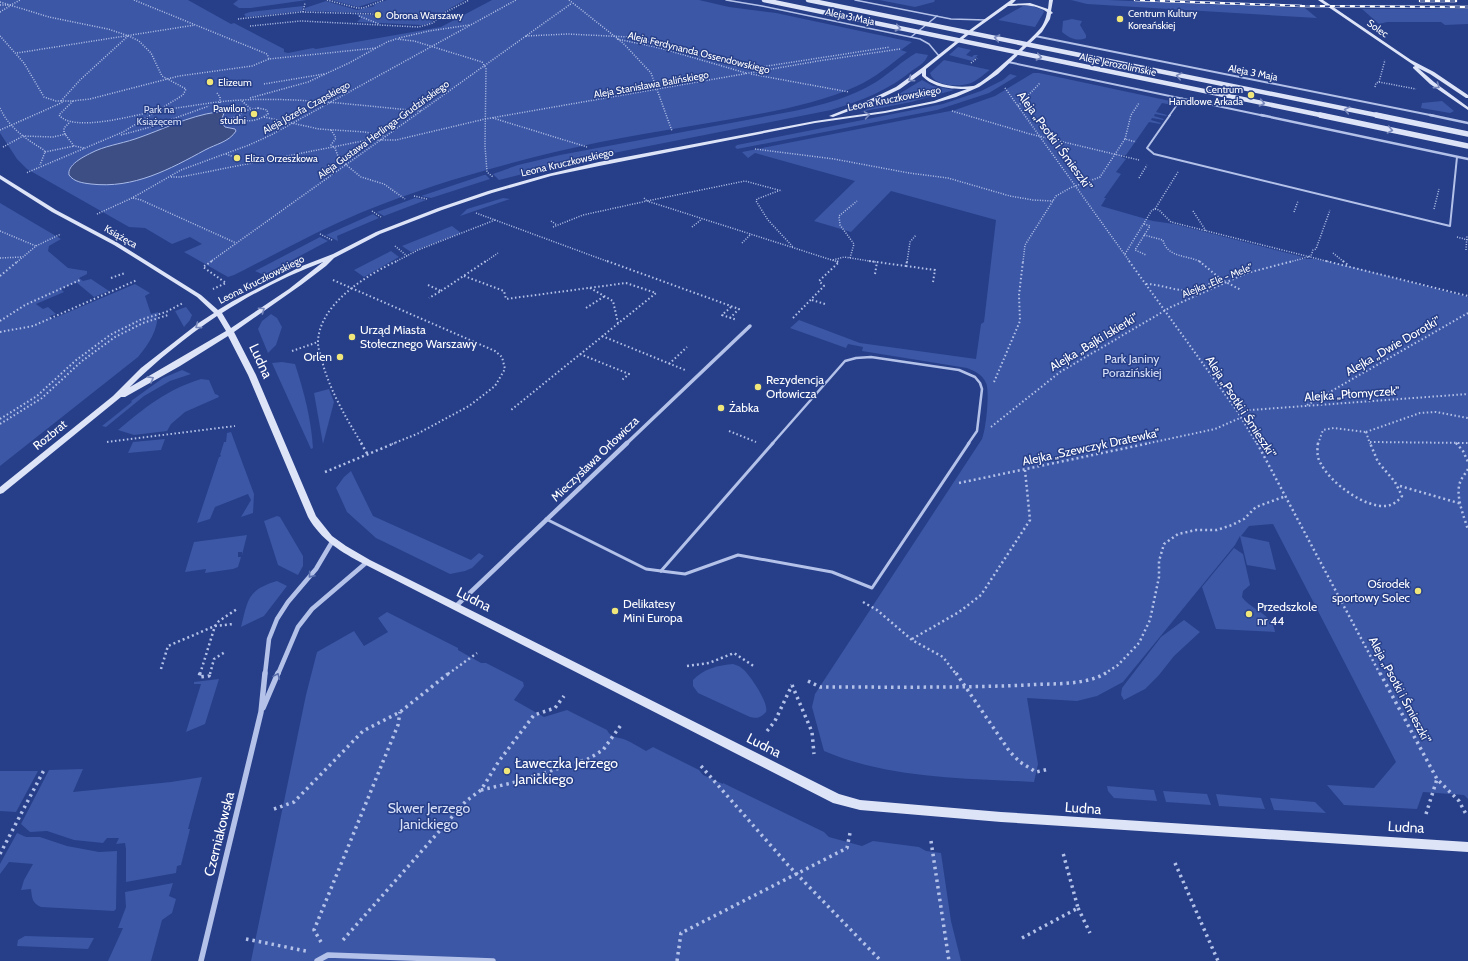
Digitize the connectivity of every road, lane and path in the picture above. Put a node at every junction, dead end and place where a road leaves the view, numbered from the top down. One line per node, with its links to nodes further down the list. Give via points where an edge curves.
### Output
1 (20, 0): 20 (path)
2 (134, 0): 34 (path)
3 (327, 0): 4 (path, via 357,8)
4 (384, 0)
5 (468, 0): 35 (path, via 442,14 436,22 429,25)
6 (516, 0): 33 (path, Aleja Józefa Czapskiego)
7 (569, 0): 18 (path)
8 (726, 0): 42 (lane, Aleja 3 Maja)
9 (764, 0): 108 (street, Aleje Jerozolimskie, one-way to 108, bridge)
10 (808, 0): 99 (street, Aleje Jerozolimskie, one-way to 10, bridge)
11 (855, 0): 29 (lane, Aleja 3 Maja)
12 (1014, 0): 21 (street, Leona Kruczkowskiego)
13 (1052, 0): 25 (street, Leona Kruczkowskiego)
14 (1320, 0): 22 (street, Solec)
15 (1328, 0): 22 (street, Solec)
16 (0, 2): 20 (path)
17 (305, 3): 24 (path)
18 (572, 3): 39 (path, Aleja Gustawa Herlinga-Grudzińskiego); 40 (path)
19 (0, 5): 20 (path)
20 (11, 5): 23 (path); 38 (path)
21 (1008, 5): 25 (street, via 1032,5); 31 (street, Leona Kruczkowskiego)
22 (1337, 10): 53 (street, Solec)
23 (0, 12)
24 (303, 12): 26 (path); 30 (path)
25 (1051, 13): 41 (street, Leona Kruczkowskiego, via 1046,25)
26 (353, 14): 27 (path); 28 (path)
27 (375, 14)
28 (359, 16): 32 (path); 35 (path)
29 (937, 16): 31 (lane, Aleja 3 Maja); 42 (lane)
30 (238, 18)
31 (986, 20): 50 (street, Leona Kruczkowskiego)
32 (354, 23): 35 (path); 36 (path, via 301,21)
33 (473, 24): 43 (path, via 422,32); 46 (path, Aleja Józefa Czapskiego)
34 (195, 25): 38 (path); 51 (path, via 266,54 269,56)
35 (385, 25)
36 (250, 26)
37 (0, 36): 49 (path)
38 (129, 36): 49 (path); 59 (path, via 149,50 162,76); 73 (path, via 80,80)
39 (525, 36): 40 (path); 55 (path, Aleja Gustawa Herlinga-Grudzińskiego)
40 (613, 36): 44 (path); 45 (path, via 641,39 748,69)
41 (1036, 36): 54 (street, Leona Kruczkowskiego); 94 (street, Aleja 3 Maja)
42 (911, 37): 50 (lane, Aleja 3 Maja, via 926,41)
43 (398, 39): 46 (path); 47 (path)
44 (617, 39): 58 (path, Aleja Ferdynanda Ossendowskiego, via 660,48); 66 (path, via 646,66)
45 (900, 46)
46 (431, 47): 55 (path, via 482,62); 75 (path, Aleja Józefa Czapskiego)
47 (376, 48): 51 (path); 57 (path)
48 (902, 49): 58 (path, Aleja Stanisława Balińskiego)
49 (16, 53): 73 (path, via 42,96)
50 (939, 56): 56 (street, Leona Kruczkowskiego)
51 (268, 59): 59 (path, via 252,66)
52 (1386, 60): 61 (path)
53 (1409, 61): 70 (street, Solec); 82 (street, Solec, one-way to 82, via 1432,83)
54 (1008, 62): 63 (street, Leona Kruczkowskiego); 71 (street)
55 (484, 65): 84 (path, Aleja Gustawa Herlinga-Grudzińskiego); 90 (path)
56 (924, 70): 63 (street, via 924,76 938,85 961,88); 92 (street, Leona Kruczkowskiego, one-way to 92, via 886,95)
57 (328, 73): 62 (path); 72 (path, via 295,86)
58 (748, 74): 66 (path, Aleja Stanisława Balińskiego); 68 (path, Aleja Ferdynanda Ossendowskiego)
59 (166, 78): 74 (path); 83 (path, via 186,91)
60 (1042, 80): 79 (path)
61 (1379, 82): 65 (path); 67 (path)
62 (264, 84)
63 (977, 86): 92 (street, Leona Kruczkowskiego, one-way to 63, via 919,105 947,98)
64 (1005, 88): 79 (path, Aleja „Psotki i Śmieszki”)
65 (1375, 88)
66 (657, 90): 88 (path, Aleja Stanisława Balińskiego); 97 (path)
67 (1422, 90)
68 (849, 92)
69 (217, 93): 76 (path)
70 (1468, 97)
71 (1182, 98): 106 (lane); 118 (street)
72 (242, 100): 75 (path); 76 (path); 81 (path)
73 (62, 101): 74 (path); 95 (path, bridge)
74 (74, 101): 91 (path, via 59,115)
75 (332, 102): 84 (path); 93 (path, Aleja Józefa Czapskiego)
76 (220, 103): 78 (path)
77 (1140, 103): 104 (path, via 1135,107 1128,122)
78 (213, 104): 83 (path); 101 (path, via 147,128)
79 (1018, 106): 103 (path, Aleja „Psotki i Śmieszki”)
80 (0, 108): 100 (path, via 8,123)
81 (251, 109): 86 (path, via 242,112); 87 (path, via 267,110 268,114)
82 (1468, 109)
83 (159, 111): 91 (path, via 90,122); 101 (path)
84 (421, 111): 102 (path, Aleja Gustawa Herlinga-Grudzińskiego)
85 (951, 111): 103 (path)
86 (238, 117): 87 (path, via 250,120); 89 (path)
87 (264, 117): 93 (path)
88 (493, 118): 90 (path, Aleja Stanisława Balińskiego); 111 (path)
89 (221, 119)
90 (485, 119): 105 (path, Aleja Stanisława Balińskiego, via 396,140); 125 (path, via 484,146)
91 (69, 122): 98 (path, via 64,128)
92 (815, 122): 179 (street, Leona Kruczkowskiego, via 592,165 530,180 422,215)
93 (292, 123): 96 (path); 115 (path, Aleja Józefa Czapskiego, via 257,142)
94 (1468, 123)
95 (0, 130)
96 (330, 130): 102 (path); 110 (path, via 336,138 331,145)
97 (672, 132)
98 (66, 134): 100 (path, via 53,137); 107 (path)
99 (1468, 134)
100 (23, 136): 109 (path); 114 (path)
101 (114, 136): 112 (path)
102 (386, 136): 105 (path, Aleja Gustawa Herlinga-Grudzińskiego)
103 (1040, 136): 116 (path); 132 (path, Aleja „Psotki i Śmieszki”)
104 (1125, 139): 106 (path); 116 (path)
105 (381, 140): 110 (path, Aleja Stanisława Balińskiego); 122 (path, Aleja Gustawa Herlinga-Grudzińskiego)
106 (1149, 145): 156 (lane, via 1147,149 1154,154)
107 (74, 146): 112 (path); 114 (path)
108 (1468, 146)
109 (3, 147)
110 (333, 147): 122 (path, via 337,157); 128 (path, Aleja Stanisława Balińskiego)
111 (587, 147)
112 (85, 148): 123 (path)
113 (749, 148): 142 (path, via 834,158 948,178 1010,196)
114 (45, 152): 123 (path)
115 (226, 153): 119 (path); 128 (path, Aleja Józefa Czapskiego, via 181,170)
116 (1115, 154): 117 (path); 132 (path, via 1100,177)
117 (1122, 156)
118 (1457, 157): 120 (street); 156 (lane, via 1450,226)
119 (237, 158)
120 (1468, 159)
121 (1148, 163): 129 (path)
122 (346, 165): 138 (path, via 362,178 384,184); 170 (path, Aleja Gustawa Herlinga-Grudzińskiego)
123 (40, 166): 126 (path)
124 (1180, 170): 144 (path)
125 (487, 172)
126 (26, 173)
127 (0, 177): 217 (street, Książęca, via 54,211 145,262 199,296)
128 (171, 177): 136 (path, Aleja Józefa Czapskiego)
129 (1139, 178)
130 (729, 179): 131 (path)
131 (733, 183): 134 (path, via 745,181); 140 (path)
132 (1076, 186): 142 (path, via 1056,196); 178 (path, Aleja „Psotki i Śmieszki”)
133 (1439, 186): 156 (path)
134 (778, 191): 135 (path); 174 (path, via 756,201 774,228)
135 (782, 192)
136 (132, 198): 149 (path, Aleja Józefa Czapskiego); 170 (path)
137 (644, 198): 140 (path)
138 (405, 199)
139 (1298, 199): 148 (path)
140 (647, 201): 151 (path); 153 (path)
141 (858, 201): 185 (path, via 839,216 840,225 854,244)
142 (1053, 201): 237 (path, via 1025,246 1020,321 988,394)
143 (1331, 207): 183 (path, via 1316,249)
144 (1155, 209): 157 (path); 162 (path, via 1171,222)
145 (372, 211): 152 (path)
146 (580, 211): 151 (path)
147 (1193, 212): 162 (path)
148 (1294, 212)
149 (97, 214)
150 (476, 214): 154 (path)
151 (582, 215): 158 (path)
152 (382, 217)
153 (702, 219): 160 (path); 165 (path)
154 (495, 220): 181 (path); 213 (path)
155 (551, 221): 158 (path)
156 (1432, 221)
157 (1143, 224): 167 (path, via 1150,226); 178 (path)
158 (557, 225): 159 (path)
159 (553, 227)
160 (692, 227)
161 (0, 231): 172 (path)
162 (1206, 231): 183 (path)
163 (61, 234): 172 (path)
164 (320, 234): 169 (path)
165 (751, 234): 171 (path); 174 (path)
166 (916, 235): 189 (path, via 910,242)
167 (1144, 235): 180 (path, via 1135,250); 195 (path, via 1163,240 1164,247 1175,254 1203,263)
168 (1467, 235): 175 (path)
169 (336, 242)
170 (236, 243): 203 (path, Aleja Gustawa Herlinga-Grudzińskiego, via 203,267 226,283)
171 (742, 243)
172 (36, 246): 182 (path)
173 (395, 246): 181 (path)
174 (794, 248): 186 (path)
175 (1466, 250)
176 (498, 253): 193 (path)
177 (1333, 253): 188 (path)
178 (1125, 254): 201 (path, Aleja „Psotki i Śmieszki”)
179 (335, 255): 217 (street, Leona Kruczkowskiego, via 304,267); 228 (street, Leona Kruczkowskiego, one-way to 179, via 315,273)
180 (1146, 255)
181 (407, 256): 204 (path)
182 (23, 257): 184 (path); 192 (path)
183 (1308, 257): 188 (path); 200 (path, Alejka „Ele - Mele”, via 1247,273)
184 (0, 258)
185 (850, 258): 186 (path); 187 (path)
186 (832, 260): 211 (path, via 839,262 819,281 824,286)
187 (877, 262): 189 (path); 191 (path)
188 (1348, 265): 209 (path)
189 (906, 266): 199 (path, via 935,270)
190 (125, 273): 194 (path)
191 (875, 274)
192 (0, 276)
193 (464, 276): 205 (path, via 504,291 506,299); 207 (path)
194 (111, 278)
195 (1222, 279): 200 (path); 201 (path, via 1191,290)
196 (80, 280): 222 (path, via 25,305)
197 (137, 280): 227 (path, via 33,326)
198 (333, 280): 204 (path)
199 (933, 282)
200 (1226, 282): 206 (path); 215 (path, Alejka „Ele - Mele”)
201 (1146, 284): 215 (path, Aleja „Psotki i Śmieszki”)
202 (428, 285): 207 (path)
203 (217, 288)
204 (351, 288): 230 (path, via 330,310); 256 (path, via 495,350 502,357 505,369 495,386 469,406 417,434)
205 (590, 288): 208 (path); 225 (path, via 626,282 656,293)
206 (1241, 290)
207 (441, 291): 210 (path)
208 (605, 296): 214 (path); 225 (path, via 613,301)
209 (1468, 296)
210 (429, 298)
211 (812, 300): 212 (path); 221 (path)
212 (824, 304)
213 (731, 307): 220 (path, via 722,315); 220 (path, via 739,310)
214 (586, 308)
215 (1165, 310): 242 (path, Aleja „Psotki i Śmieszki”); 249 (path, Alejka „Bajki Iskierki”, via 1060,372 984,432)
216 (166, 312): 245 (path, via 140,320 110,335 75,361 37,396)
217 (218, 313): 223 (street, Książęca); 239 (street, Rozbrat, one-way to 239, via 179,340 143,370)
218 (1468, 313): 240 (path, Alejka „Dwie Dorotki”)
219 (168, 315): 246 (path, via 143,323 115,337 82,361 42,398)
220 (730, 318): 224 (path)
221 (794, 318)
222 (0, 321)
223 (224, 322): 228 (street, Ludna)
224 (741, 322)
225 (618, 323): 229 (path)
226 (750, 326): 266 (street, Mieczysława Orłowicza)
227 (0, 332)
228 (230, 332): 239 (street, Rozbrat, one-way to 228, via 179,364); 268 (street, Ludna, via 252,375 312,517)
229 (602, 336): 233 (path); 234 (path)
230 (318, 342): 232 (path); 256 (path, via 335,399)
231 (687, 347): 234 (path)
232 (292, 351)
233 (580, 354): 236 (path, via 629,374); 241 (path)
234 (669, 364): 235 (path)
235 (688, 371)
236 (622, 380)
237 (981, 394): 249 (lane); 270 (lane, via 980,383 975,377 959,370 870,357 845,361)
238 (1468, 394): 240 (path, Alejka „Płomyczek”)
239 (116, 398): 263 (street, Rozbrat)
240 (1306, 406): 242 (path, Alejka „Płomyczek”)
241 (511, 410)
242 (1236, 411): 243 (path, Aleja „Psotki i Śmieszki”)
243 (1240, 418): 259 (path, Alejka „Szewczyk Dratewka”, via 1215,429); 264 (path, Aleja „Psotki i Śmieszki”)
244 (1468, 418): 250 (path, via 1436,412 1420,413)
245 (0, 419)
246 (0, 424)
247 (236, 426): 251 (path)
248 (729, 431): 252 (path)
249 (976, 431): 261 (lane)
250 (1366, 432): 253 (path); 262 (path, via 1334,428 1323,430 1318,439 1318,459 1327,475 1341,489 1372,504 1387,506 1397,502 1402,496)
251 (107, 442)
252 (756, 442)
253 (1370, 442): 254 (path); 262 (path, via 1378,462)
254 (1455, 443): 255 (path); 257 (path, via 1463,451)
255 (1468, 443)
256 (368, 454): 260 (path)
257 (1468, 462)
258 (1468, 468): 265 (path, via 1461,480 1459,491)
259 (1025, 470): 261 (path, Alejka „Szewczyk Dratewka”, via 953,484); 276 (path, via 1030,520 981,595 959,612)
260 (325, 472)
261 (944, 480): 270 (lane, via 872,588 832,572 738,555 686,574)
262 (1399, 486): 265 (path)
263 (0, 491)
264 (1286, 496): 283 (path, via 1256,507 1244,519 1232,525 1217,530 1196,530 1178,534 1164,544 1150,620 1139,643 1118,665 1100,676 1077,682); 293 (path, Aleja „Psotki i Śmieszki”)
265 (1462, 504): 267 (path)
266 (546, 519): 270 (lane, via 646,569); 272 (street, Mieczysława Orłowicza)
267 (1468, 530)
268 (332, 542): 269 (street, Ludna); 285 (street, Czerniakowska, one-way to 285, via 316,569 286,603 274,623 269,639)
269 (367, 562): 272 (street, Ludna); 285 (street, Czerniakowska, one-way to 269, via 298,627 312,609)
270 (661, 571)
271 (863, 602): 276 (path, via 873,606)
272 (455, 607): 300 (street, Ludna, via 837,799 860,805 1105,824)
273 (237, 609): 275 (path)
274 (233, 624): 275 (path)
275 (215, 626): 277 (path, via 199,678 209,676 214,659); 281 (path, via 168,646)
276 (912, 639): 283 (path, via 943,656)
277 (225, 652)
278 (477, 653): 286 (path)
279 (687, 666): 280 (path, via 709,663 734,653)
280 (754, 667)
281 (161, 669)
282 (808, 681): 283 (path, via 820,687)
283 (966, 688): 291 (path, via 1015,757 1036,772)
284 (564, 696): 294 (path, via 555,708 534,715 499,761)
285 (261, 712): 310 (street, Czerniakowska)
286 (400, 712): 295 (path, via 363,731 294,802); 309 (path, via 398,725 314,930)
287 (621, 726): 294 (path, via 603,750 588,759 516,782)
288 (766, 731): 289 (path, via 775,721 792,685 812,732)
289 (814, 754)
290 (701, 766): 304 (path)
291 (1049, 769)
292 (44, 770): 301 (path)
293 (1437, 779): 296 (path); 297 (path, Aleja „Psotki i Śmieszki”, via 1459,801)
294 (481, 790): 309 (path, via 466,802 359,924)
295 (274, 809)
296 (1426, 814)
297 (1466, 816)
298 (850, 833): 304 (path, via 847,848)
299 (931, 841): 315 (path)
300 (1468, 847)
301 (0, 854)
302 (1064, 854): 305 (path)
303 (1175, 863): 316 (path)
304 (797, 874): 313 (path, via 681,933); 314 (path)
305 (1078, 908): 306 (path); 307 (path)
306 (1090, 933)
307 (1022, 938)
308 (246, 939): 309 (path)
309 (328, 955): 311 (street); 312 (street)
310 (201, 961)
311 (317, 961)
312 (493, 961)
313 (677, 961)
314 (881, 961)
315 (949, 961)
316 (1218, 961)

